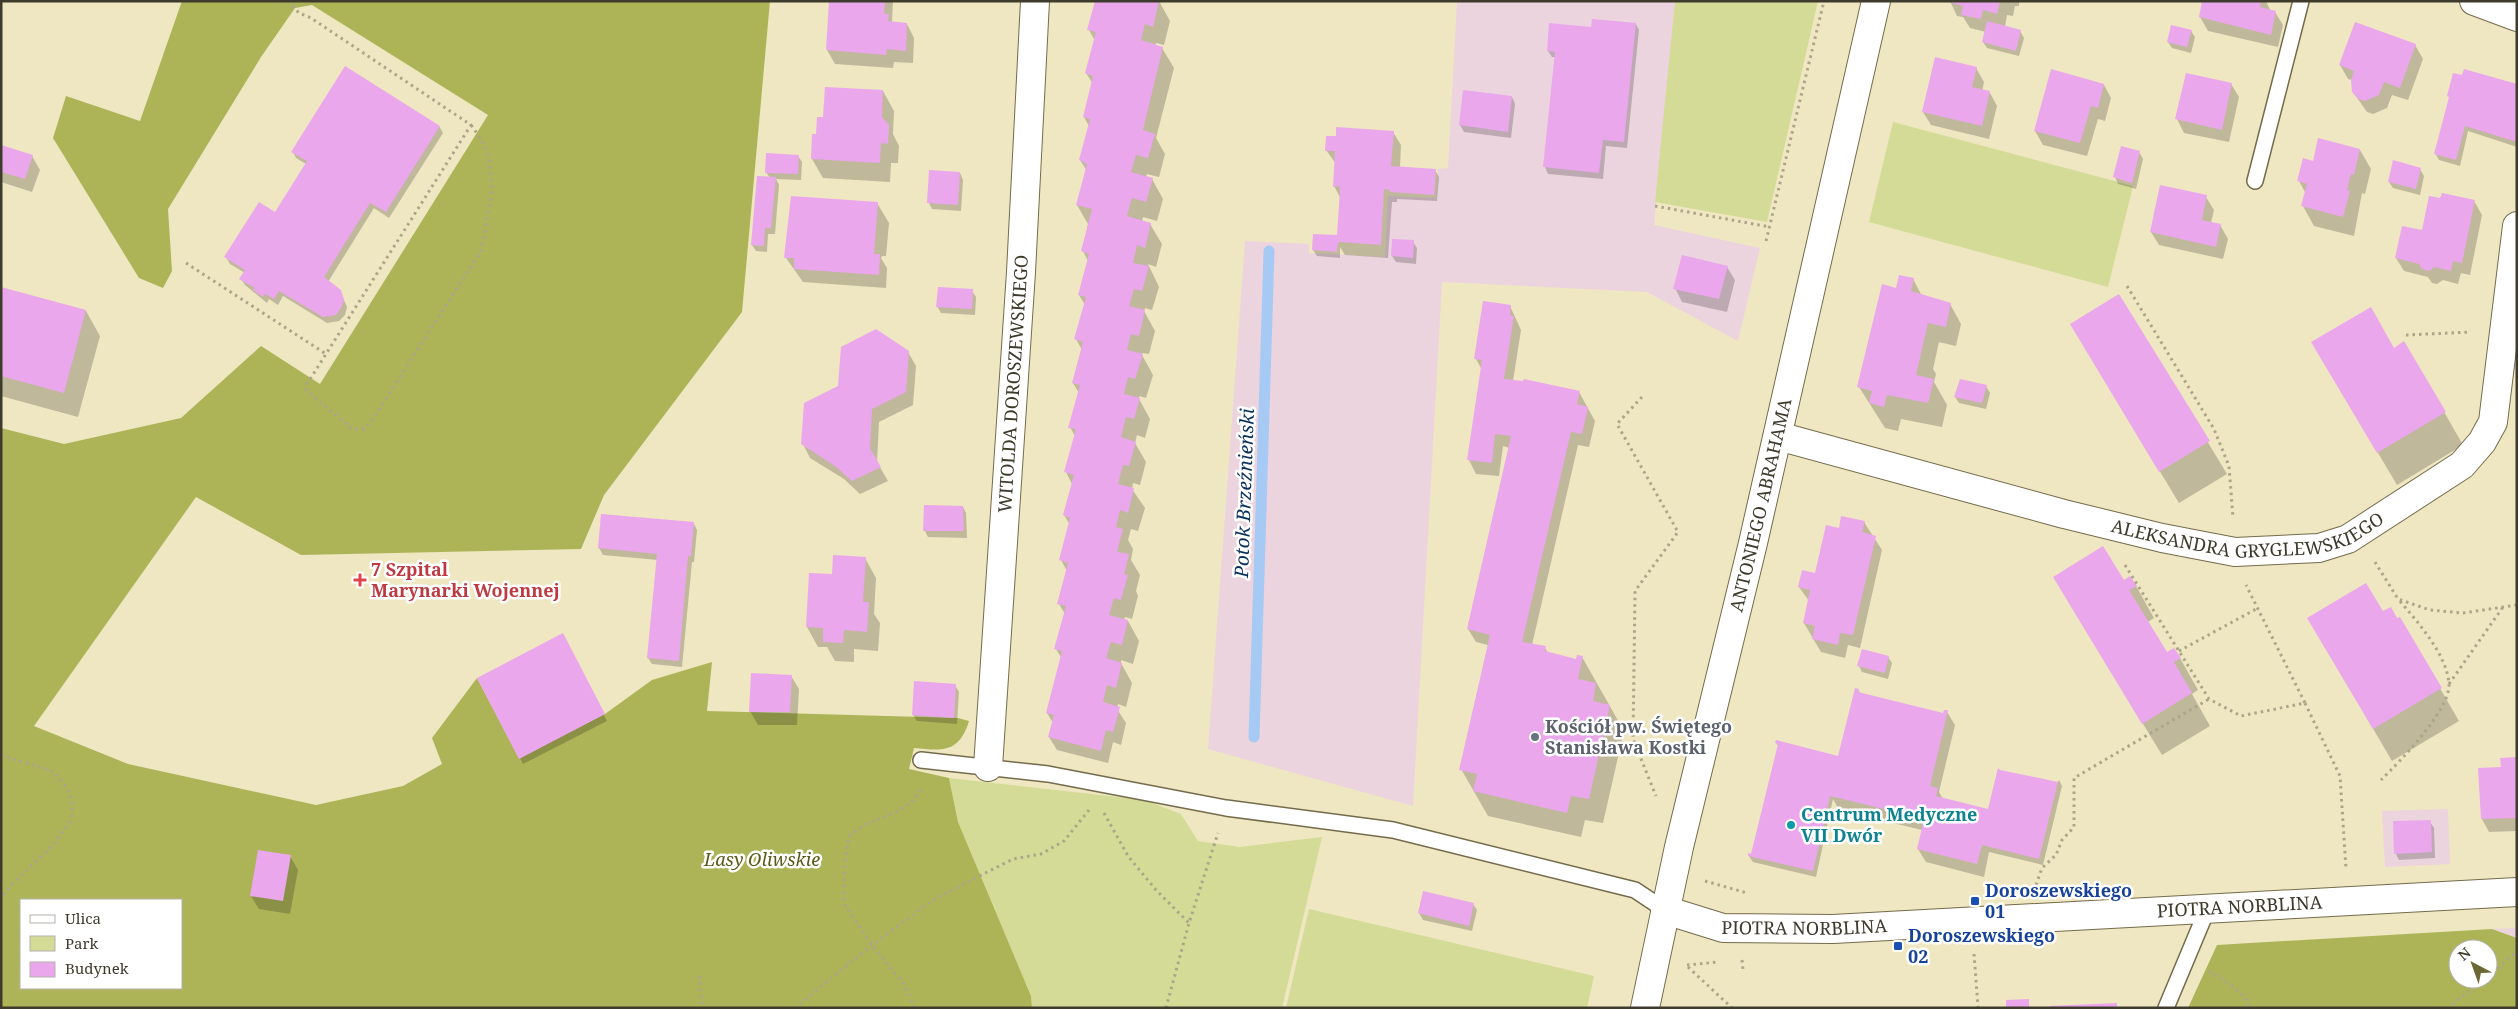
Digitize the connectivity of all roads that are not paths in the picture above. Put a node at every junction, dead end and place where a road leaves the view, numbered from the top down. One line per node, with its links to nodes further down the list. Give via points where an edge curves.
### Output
1 (1035, 1): 10 (street, WITOLDA DOROSZEWSKIEGO, via 1022,272)
2 (1876, 1): 8 (street, ANTONIEGO ABRAHAMA)
3 (2301, 1): 6 (lane)
4 (2474, 1): 5 (street)
5 (2517, 17)
6 (2255, 181)
7 (2517, 226): 8 (street, ALEKSANDRA GRYGLEWSKIEGO, via 2493,422 2482,442 2462,465 2357,534 2319,548 2235,552 2162,538)
8 (1778, 436): 12 (street, ANTONIEGO ABRAHAMA)
9 (921, 760): 10 (lane)
10 (988, 767): 12 (lane, via 1226,808 1393,830 1635,890)
11 (2517, 892): 13 (street, PIOTRA NORBLINA)
12 (1665, 910): 13 (street, PIOTRA NORBLINA, via 1723,928 1833,929); 14 (street, ANTONIEGO ABRAHAMA)
13 (2207, 910): 15 (lane)
14 (1645, 1008)
15 (2166, 1008)

